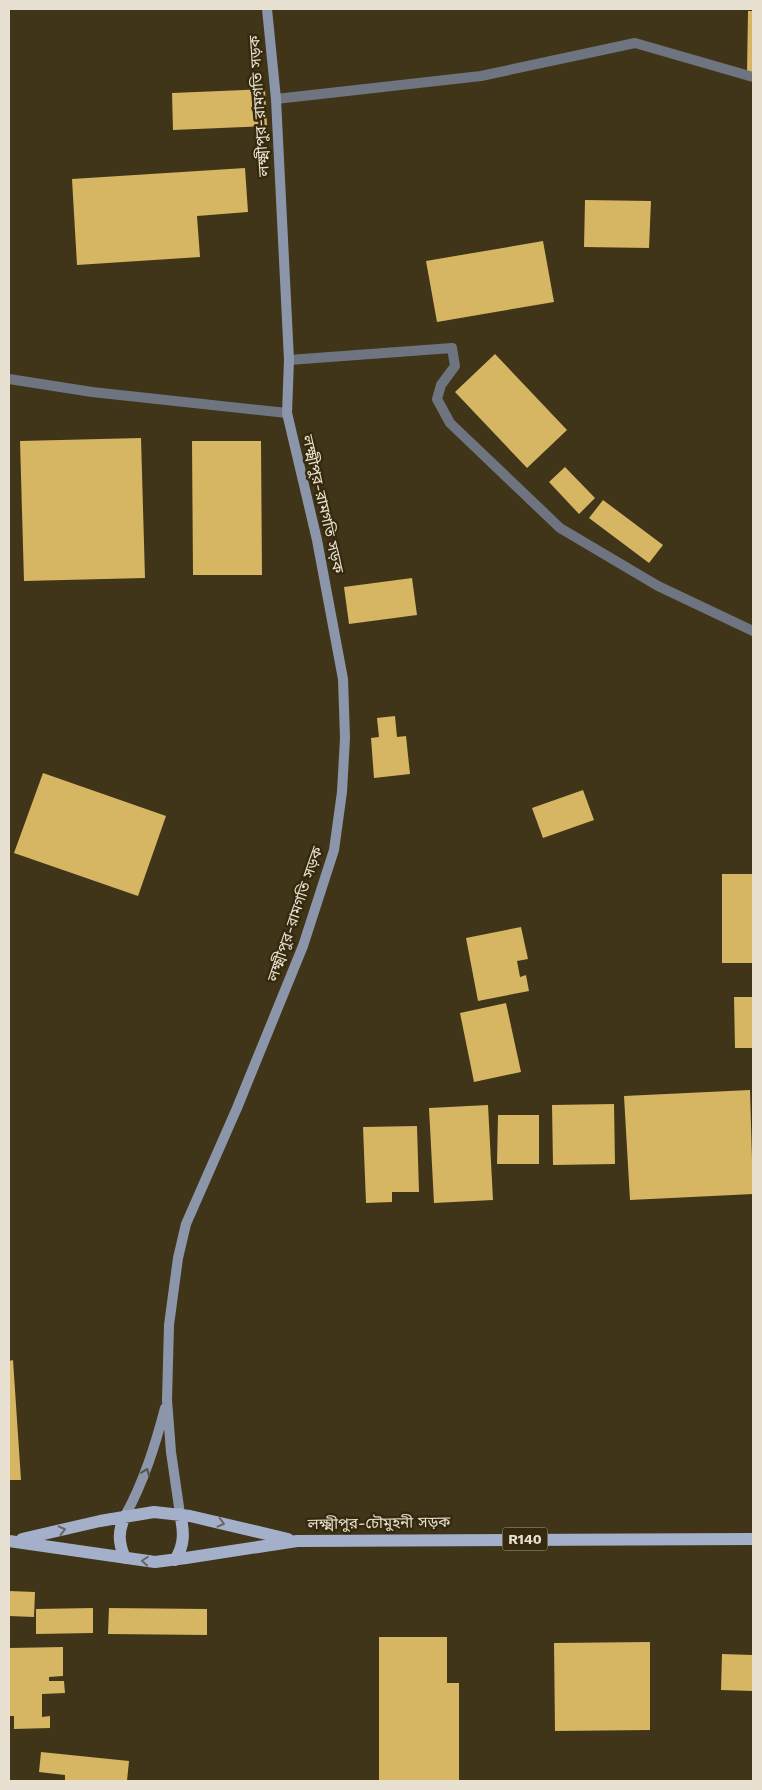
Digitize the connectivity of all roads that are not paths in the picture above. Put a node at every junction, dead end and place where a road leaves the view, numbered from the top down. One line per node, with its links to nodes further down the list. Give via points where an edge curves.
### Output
1 (267, 9): 3 (main road, লক্ষ্মীপুর-রামগতি সড়ক)
2 (753, 77): 3 (street, via 635,43 482,76)
3 (276, 99): 4 (main road, লক্ষ্মীপুর-রামগতি সড়ক)
4 (289, 360): 6 (main road, লক্ষ্মীপুর-রামগতি সড়ক); 7 (street, via 452,348 455,366 441,385 437,399 450,423 560,528 658,586)
5 (9, 378): 6 (street, via 92,392)
6 (287, 413): 8 (main road, লক্ষ্মীপুর-রামগতি সড়ক, via 317,540 343,679 345,738 342,792 334,850 303,946 186,1224 178,1258 170,1325)
7 (753, 631)
8 (167, 1400): 9 (main road, লক্ষ্মীপুর-রামগতি সড়ক); 10 (main road, one-way to 8, via 151,1460)
9 (180, 1514): 10 (main road, R140, via 154,1512); 13 (main road, R140, one-way to 13); 15 (main road, via 183,1539)
10 (125, 1516): 12 (main road, R140, one-way to 10); 14 (main road, via 119,1543)
11 (753, 1539): 13 (main road, লক্ষ্মীপুর-চৌমুহনী সড়ক / R140)
12 (12, 1541): 14 (main road, লক্ষ্মীপুর-চৌমুহনী সড়ক / R140)
13 (297, 1541): 15 (main road, লক্ষ্মীপুর-চৌমুহনী সড়ক / R140)
14 (125, 1558): 15 (main road, লক্ষ্মীপুর-চৌমুহনী সড়ক / R140, one-way to 14, via 155,1562)
15 (175, 1560)

